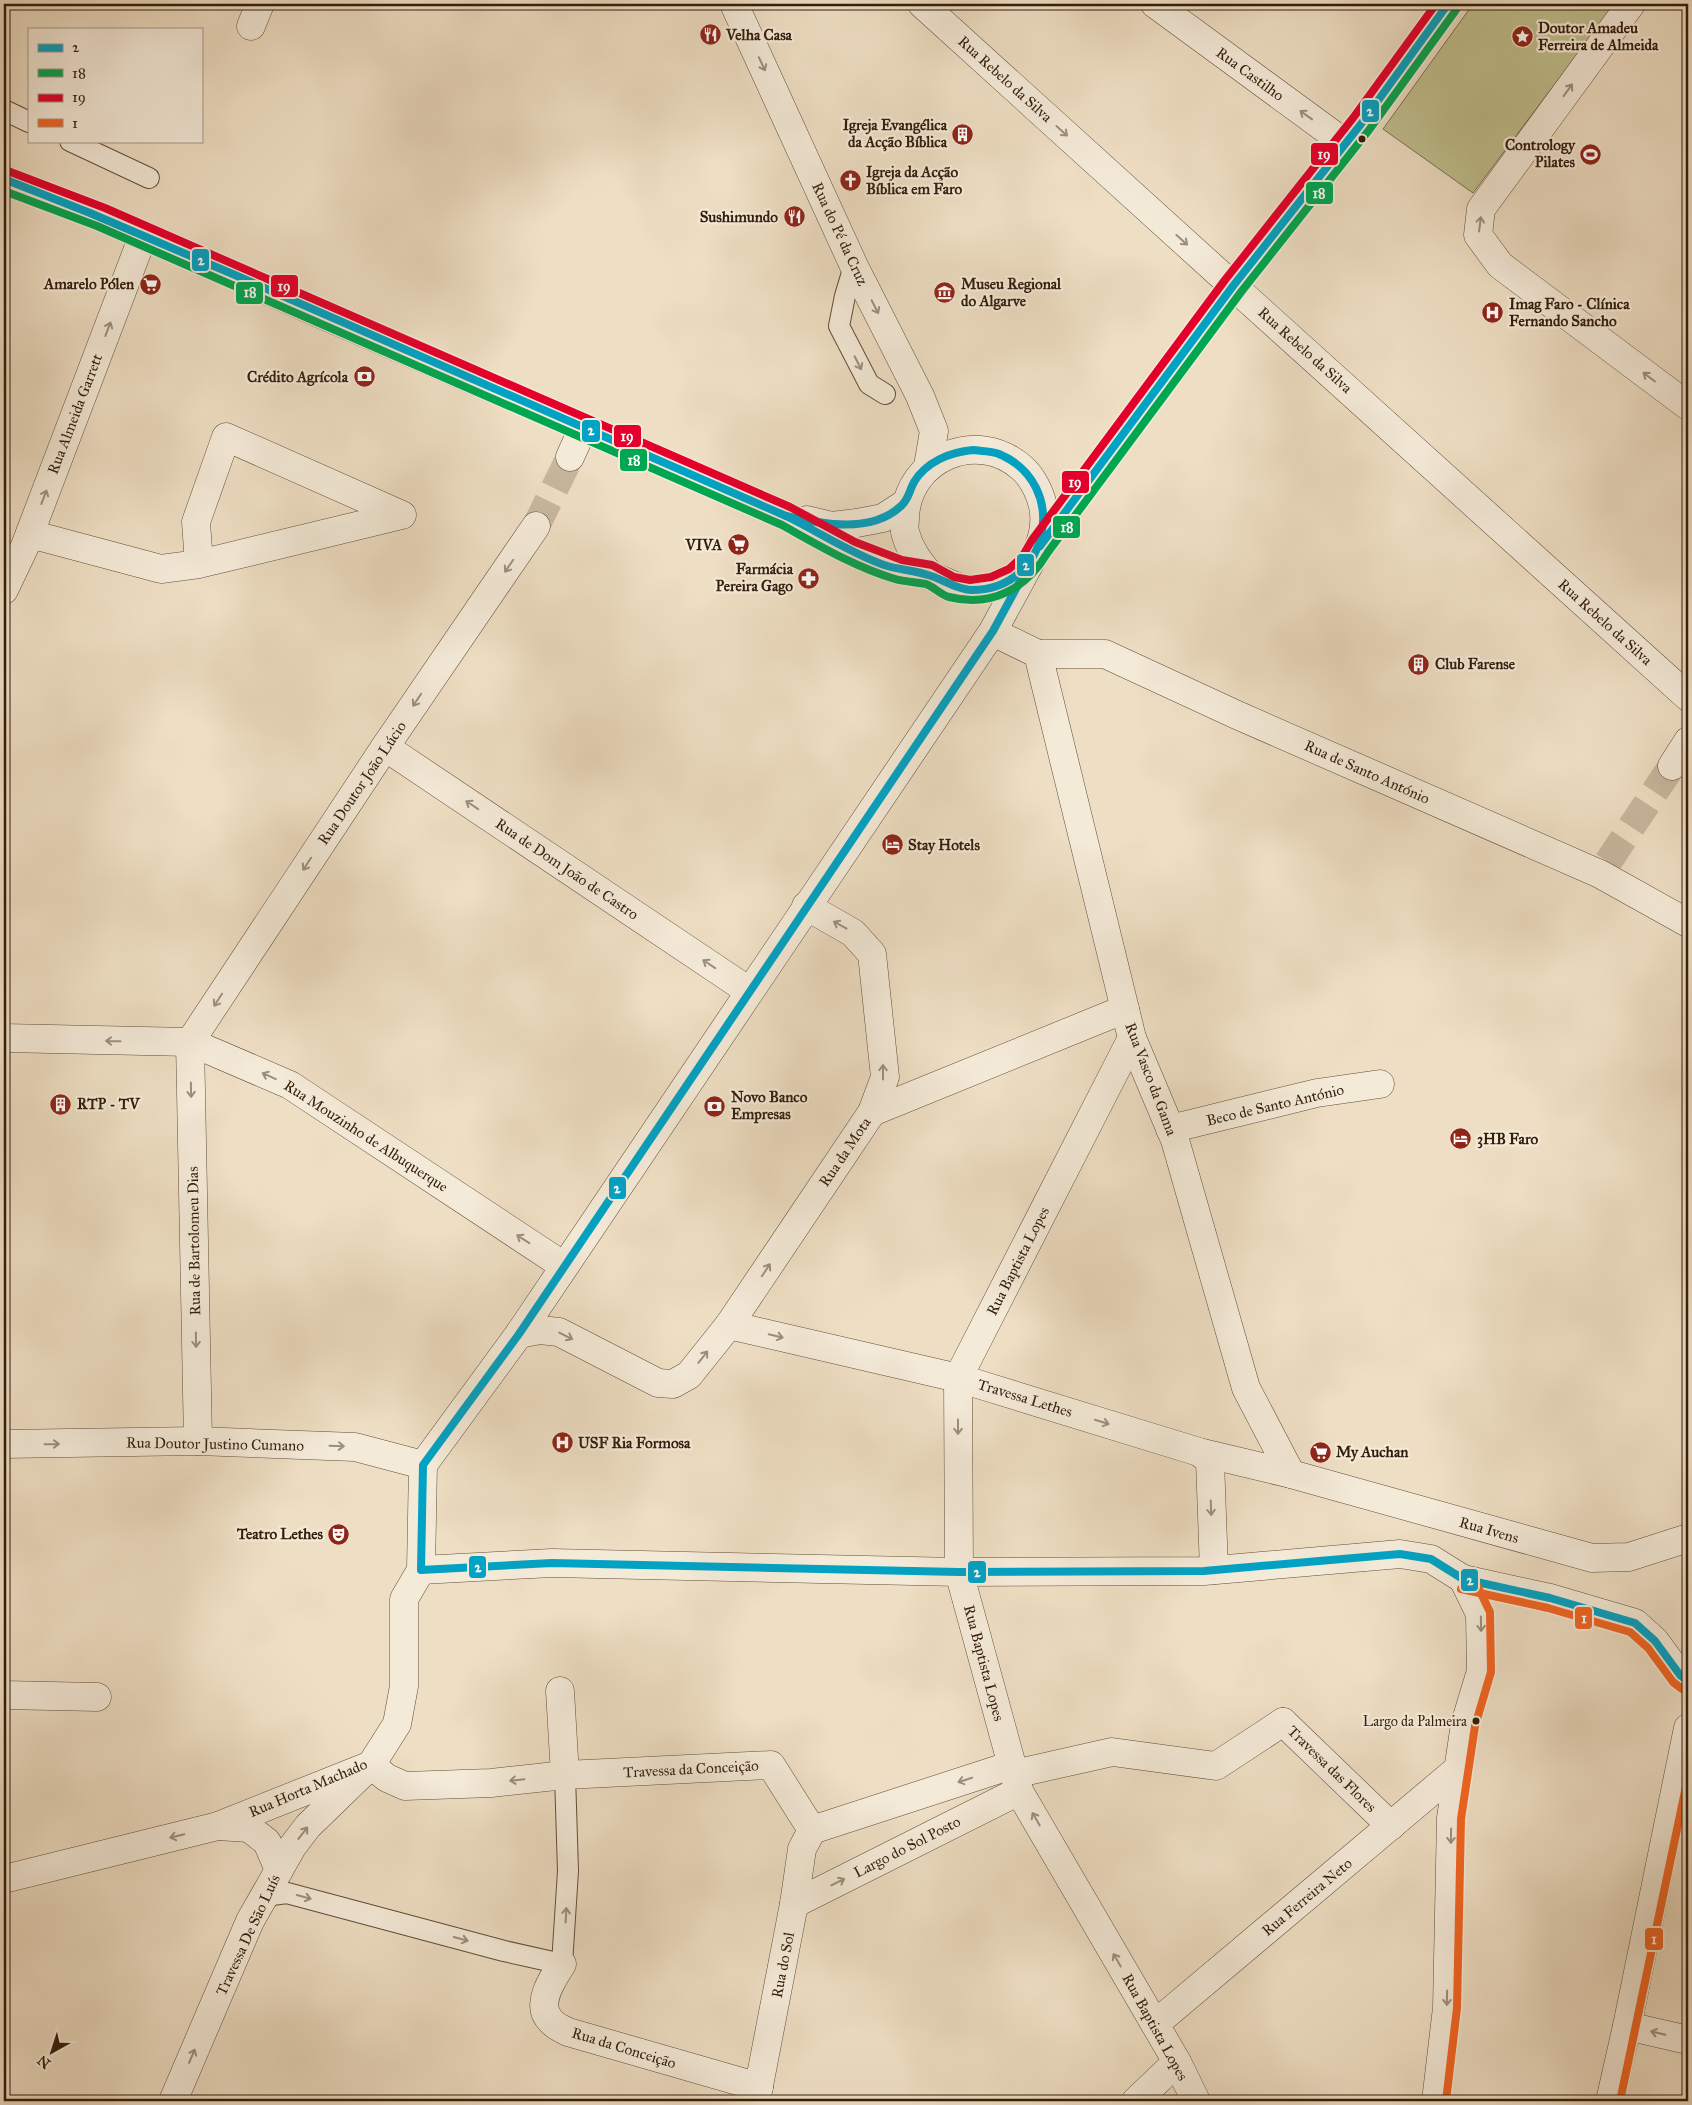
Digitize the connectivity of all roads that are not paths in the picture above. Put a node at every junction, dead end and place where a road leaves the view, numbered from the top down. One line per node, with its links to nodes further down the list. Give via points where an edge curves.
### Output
1 (734, 4): 13 (street, Rua do Pé da Cruz, one-way to 13)
2 (922, 4): 14 (street, Rua Rebelo da Silva, one-way to 14)
3 (1155, 4): 9 (street, Rua Castilho, one-way to 3)
4 (1448, 4): 9 (street)
5 (1631, 4): 16 (street, one-way to 5, via 1500,265 1478,235 1482,209)
6 (4, 110): 7 (lane)
7 (28, 122)
8 (72, 142): 10 (lane)
9 (1346, 144): 14 (street)
10 (149, 178)
11 (4, 179): 12 (street)
12 (143, 236): 17 (street); 23 (street, Rua Almeida Garrett, one-way to 12)
13 (854, 266): 15 (lane, one-way to 15, via 839,326 869,384); 19 (street, Rua do Pé da Cruz, one-way to 19, via 920,396 934,431)
14 (1233, 286): 24 (street); 30 (street, Rua Rebelo da Silva)
15 (885, 394)
16 (1688, 406)
17 (582, 428): 18 (street); 21 (street)
18 (570, 457)
19 (928, 466): 20 (street, via 914,482); 24 (street, via 950,453 976,449 1003,455 1023,469 1035,484 1043,505 1044,528)
20 (906, 503): 21 (street, via 883,518 832,526); 26 (street, via 904,530 914,556)
21 (786, 516): 26 (street, via 851,551 899,570)
22 (536, 526): 32 (street, Rua Doutor João Lúcio, one-way to 32)
23 (30, 534): 25 (street, via 160,569); 27 (street, Rua Almeida Garrett)
24 (1035, 554): 26 (street, via 1016,577 994,587 970,590 952,586); 28 (street)
25 (199, 564): 25 (street, via 257,550 402,515 226,437 196,522)
26 (930, 575)
27 (4, 590)
28 (1000, 629): 29 (street); 34 (street)
29 (1038, 654): 35 (street, Rua de Santo António, via 1105,654 1237,715 1604,868); 37 (street, Rua Vasco da Gama)
30 (1688, 697)
31 (1688, 741): 33 (street)
32 (385, 747): 36 (street, Rua de Dom João de Castro, one-way to 32); 40 (street, Rua Doutor João Lúcio, one-way to 40)
33 (1672, 766)
34 (806, 906): 36 (street); 42 (street, Rua da Mota, one-way to 34, via 885,1076 872,954 853,933)
35 (1688, 923)
36 (749, 991): 44 (street)
37 (1125, 1009): 39 (street, Rua Vasco da Gama); 42 (street)
38 (4, 1038): 40 (street, Rua Mouzinho de Albuquerque, one-way to 38)
39 (1132, 1038): 43 (street, Rua Vasco da Gama); 47 (street, Rua Baptista Lopes)
40 (190, 1042): 44 (street, Rua Mouzinho de Albuquerque, one-way to 40, via 290,1085); 48 (street, Rua de Bartolomeu Dias, one-way to 48)
41 (1380, 1084): 43 (street, Beco de Santo António, via 1317,1093)
42 (872, 1112): 45 (street, Rua da Mota, one-way to 42)
43 (1170, 1129): 52 (street, Rua Vasco da Gama, via 1246,1388)
44 (564, 1266): 46 (street)
45 (729, 1325): 46 (street, Rua da Mota, one-way to 45, via 540,1330 559,1332 658,1383 673,1384 689,1375); 47 (street, Travessa Lethes, one-way to 47)
46 (519, 1334): 51 (street)
47 (958, 1378): 50 (street, Travessa Lethes, one-way to 50); 56 (street, Rua Baptista Lopes, one-way to 56)
48 (198, 1441): 49 (street, Rua Doutor Justino Cumano, one-way to 48); 51 (street, Rua Doutor Justino Cumano, one-way to 51, via 354,1447)
49 (4, 1444)
50 (1199, 1452): 52 (street, Travessa Lethes); 55 (street, one-way to 55, via 1210,1461)
51 (423, 1465): 54 (street, Rua Horta Machado)
52 (1291, 1474): 53 (street, Rua Ivens, via 1592,1558 1629,1556)
53 (1688, 1538)
54 (421, 1570): 56 (street, via 552,1563); 63 (street, Rua Horta Machado, via 404,1600 404,1686 397,1724)
55 (1214, 1570): 56 (street); 57 (street, via 1400,1554 1431,1559)
56 (959, 1572): 66 (street, Rua Baptista Lopes)
57 (1463, 1579): 58 (street, via 1550,1598 1635,1623 1655,1641); 64 (street, one-way to 64, via 1480,1614 1481,1672 1465,1724)
58 (1688, 1681)
59 (560, 1691): 65 (street)
60 (4, 1696): 61 (street)
61 (96, 1697)
62 (1688, 1728): 76 (street)
63 (371, 1764): 65 (street, one-way to 63, via 492,1783 405,1786 387,1778); 67 (street, Rua Horta Machado); 70 (street, Travessa De São Luís, one-way to 63, via 308,1826)
64 (1458, 1769): 68 (street, Rua Ferreira Neto); 83 (street, one-way to 83, via 1451,1818 1447,2008)
65 (565, 1775): 69 (street, Travessa da Conceição, via 771,1765); 74 (lane, one-way to 65, via 568,1871)
66 (1015, 1777): 68 (street, Travessa das Flores, via 1112,1752 1216,1766 1283,1722); 69 (street, one-way to 69); 72 (street, Largo do Sol Posto, one-way to 66); 75 (street, Rua Baptista Lopes, one-way to 66)
67 (218, 1826): 70 (street, via 249,1828 266,1842); 71 (street, Rua Horta Machado, one-way to 71)
68 (1391, 1826): 75 (street, Rua Ferreira Neto)
69 (812, 1830): 72 (street, Rua do Sol, via 802,1849)
70 (279, 1870): 73 (street, Travessa De São Luís)
71 (4, 1880)
72 (794, 1904): 79 (street, Rua do Sol)
73 (259, 1905): 74 (lane, one-way to 74, via 272,1895 287,1893); 80 (street, Travessa De São Luís, one-way to 73)
74 (562, 1964): 79 (street, Rua da Conceição, via 548,1988 545,2007 550,2020 568,2032)
75 (1155, 2024): 78 (street, Rua Baptista Lopes)
76 (1627, 2026): 77 (street, one-way to 76); 84 (street)
77 (1688, 2040)
78 (1177, 2062): 81 (street); 82 (street, Rua Baptista Lopes)
79 (758, 2094)
80 (173, 2101)
81 (1136, 2101)
82 (1196, 2101)
83 (1436, 2101)
84 (1610, 2101)

